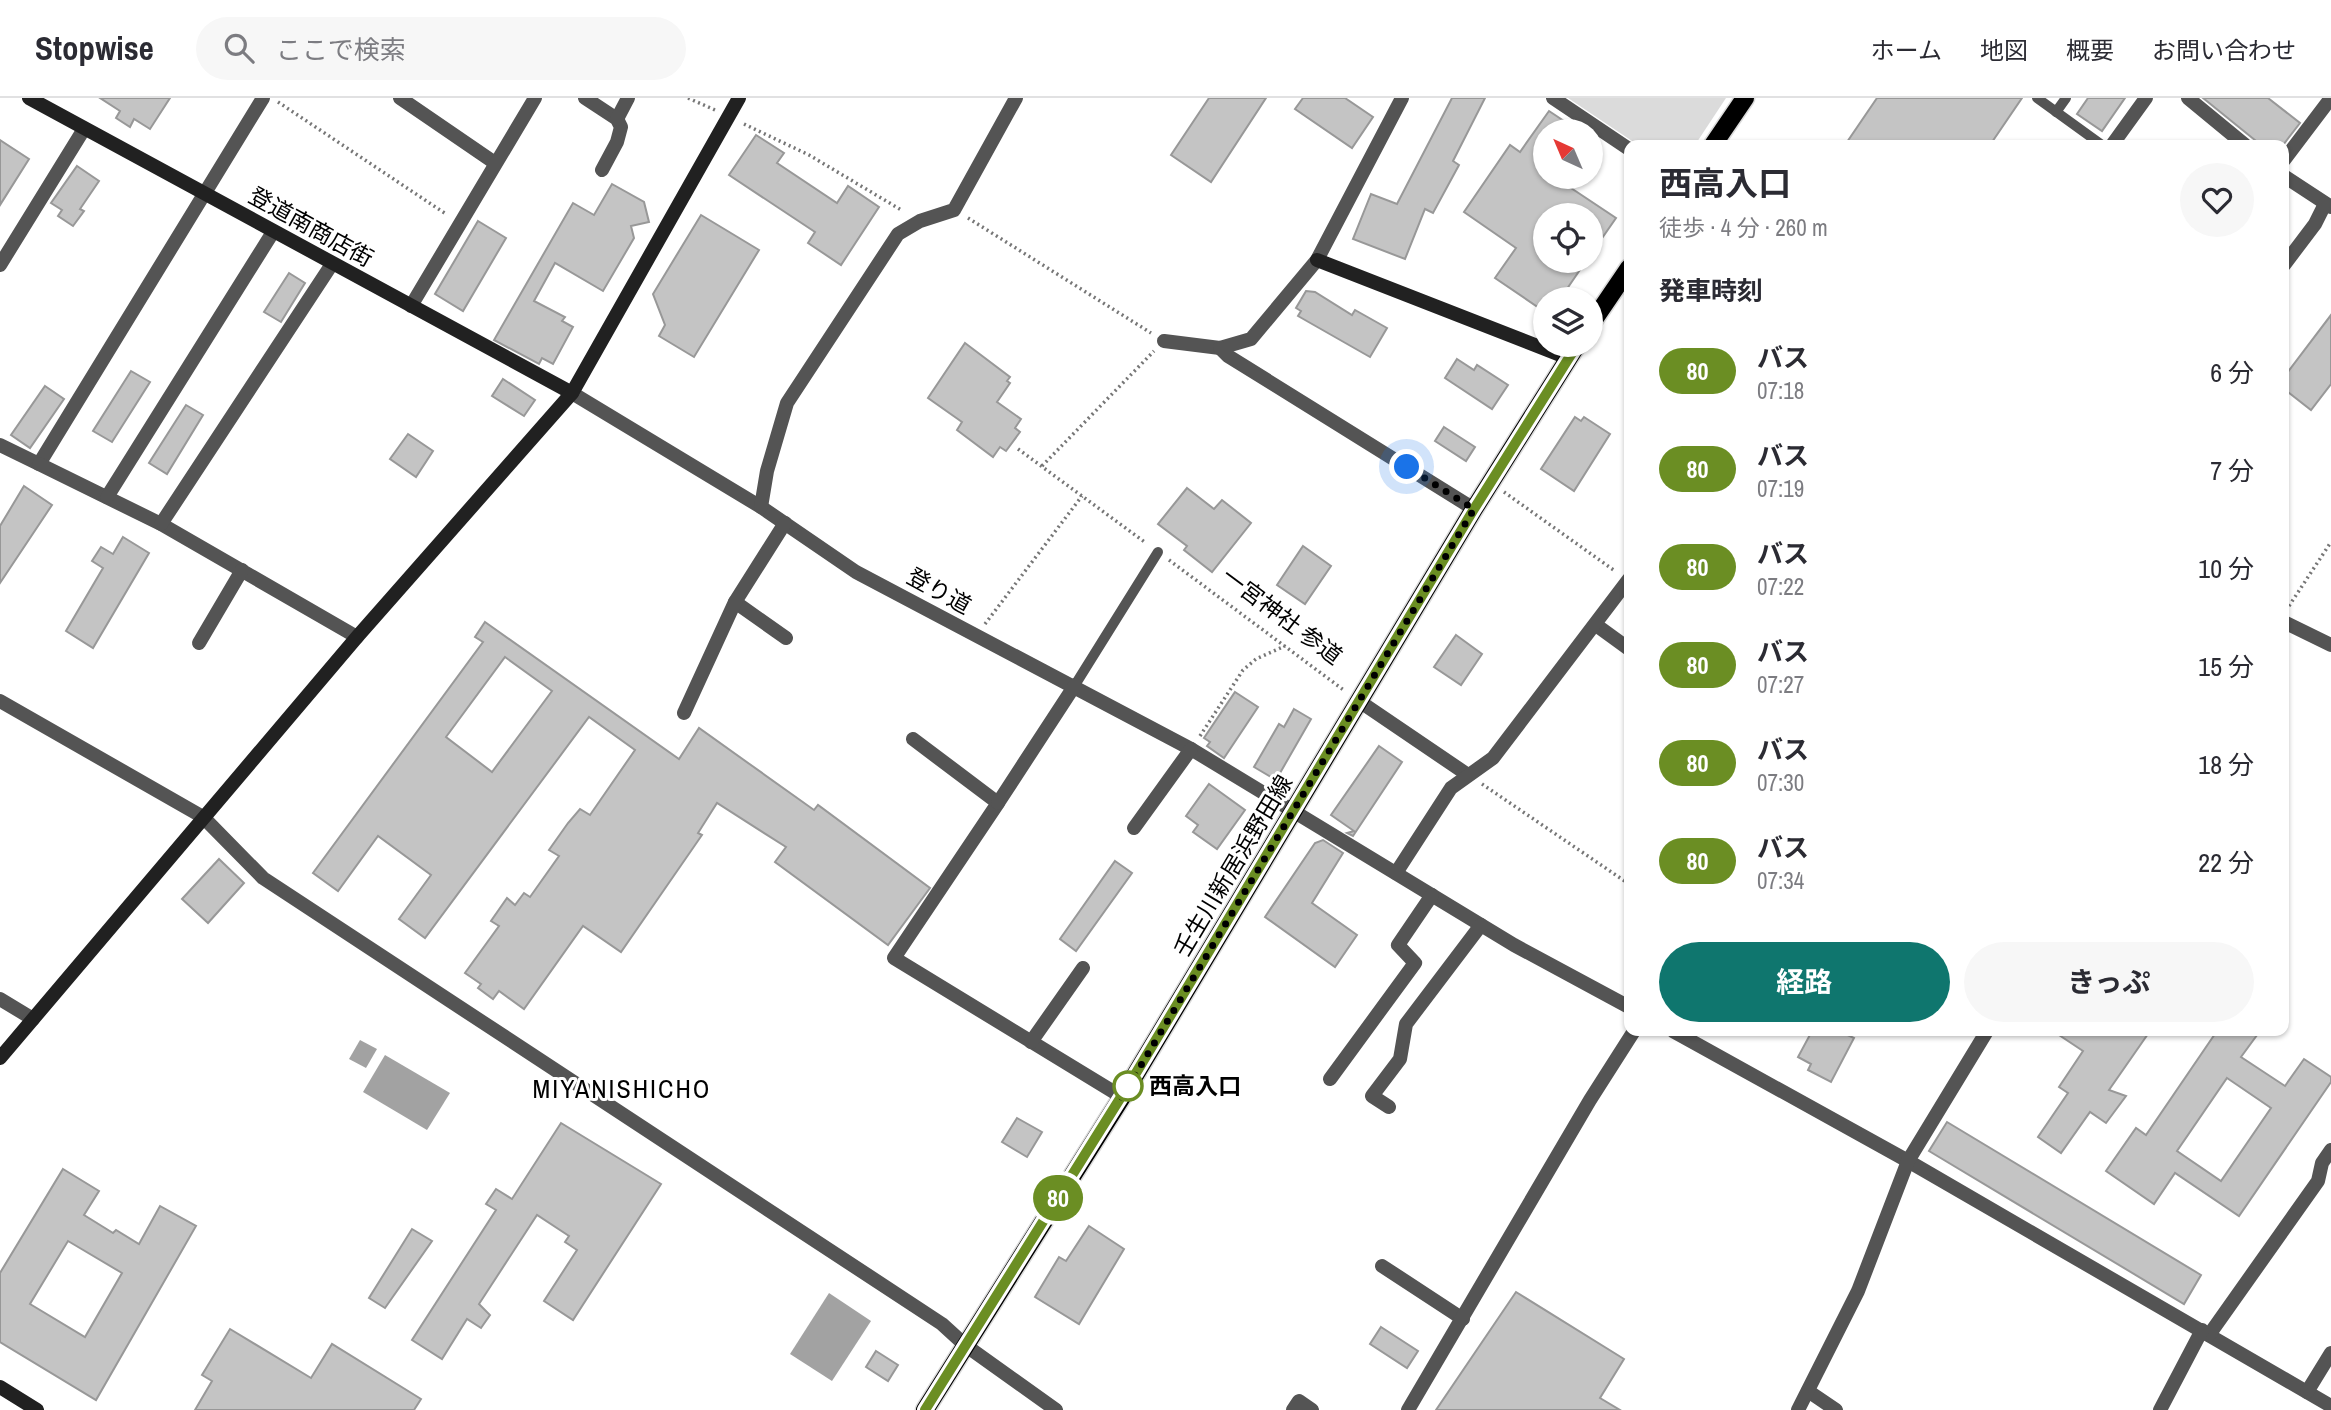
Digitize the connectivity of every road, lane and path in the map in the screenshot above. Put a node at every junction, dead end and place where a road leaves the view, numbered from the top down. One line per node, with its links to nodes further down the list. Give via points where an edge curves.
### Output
1 (29, 98): 22 (street, 登道南商店街)
2 (262, 98): 32 (street)
3 (273, 98): 36 (path)
4 (535, 98): 29 (street)
5 (585, 98): 21 (street)
6 (628, 98): 21 (street)
7 (688, 98): 20 (path)
8 (739, 98): 20 (street)
9 (1016, 98): 34 (street)
10 (1402, 98): 39 (street)
11 (1553, 98): 27 (street)
12 (1745, 98): 23 (main road)
13 (2037, 98): 19 (lane)
14 (2066, 98): 19 (lane)
15 (2146, 98): 25 (street)
16 (2188, 98): 26 (street)
17 (2331, 98): 28 (street)
18 (407, 100): 29 (street)
19 (2056, 112): 24 (lane)
20 (729, 117): 35 (path, via 809,155); 49 (street)
21 (617, 119): 30 (street, via 621,127 617,142)
22 (84, 129): 32 (street, 登道南商店街); 41 (street)
23 (1716, 140)
24 (2095, 140)
25 (2116, 140)
26 (2239, 140)
27 (1624, 146)
28 (2289, 153)
29 (495, 163): 36 (street)
30 (602, 170)
31 (2289, 179): 33 (street)
32 (205, 195): 37 (street, 登道南商店街); 52 (street)
33 (2328, 205): 38 (street)
34 (954, 210): 35 (street); 46 (path)
35 (920, 221): 57 (street, via 898,234 788,403)
36 (460, 223): 43 (street)
37 (273, 232): 40 (street, 登道南商店街); 56 (street)
38 (2289, 258)
39 (1317, 260): 45 (street); 47 (street, via 1251,338)
40 (332, 264): 43 (street, 登道南商店街); 60 (street)
41 (0, 265)
42 (1624, 275): 44 (main road)
43 (411, 306): 49 (street, 登道南商店街)
44 (1603, 306)
45 (1533, 337)
46 (1164, 341): 47 (street); 53 (path)
47 (1220, 348): 58 (street)
48 (1568, 357): 54 (main road, 壬生川新居浜野田線)
49 (572, 393): 57 (street, 登り道); 70 (street)
50 (0, 445): 52 (street)
51 (1018, 449): 53 (path, 一宮神社 参道)
52 (39, 464): 56 (street)
53 (1042, 467): 55 (path, 一宮神社 参道)
54 (1490, 482): 58 (main road, 壬生川新居浜野田線); 64 (path)
55 (1082, 496): 62 (path, 一宮神社 参道); 71 (path)
56 (107, 497): 60 (street)
57 (761, 507): 59 (street, 登り道)
58 (1474, 509): 79 (main road, 壬生川新居浜野田線)
59 (785, 523): 66 (street); 71 (street, 登り道, via 856,572)
60 (161, 524): 63 (street)
61 (2331, 542): 67 (path)
62 (1158, 552): 76 (path, 一宮神社 参道); 77 (lane)
63 (242, 570): 70 (street); 73 (street)
64 (1624, 576)
65 (1624, 587): 69 (street)
66 (734, 602): 72 (street); 80 (street)
67 (2289, 605)
68 (2289, 624): 75 (street)
69 (1596, 625): 74 (street); 83 (street, via 1493,758)
70 (358, 637): 86 (street)
71 (975, 637): 77 (street, 登り道)
72 (786, 638)
73 (200, 643)
74 (1624, 645)
75 (2331, 645)
76 (1284, 646): 79 (path, 一宮神社 参道); 82 (path, via 1243,670)
77 (1074, 685): 82 (street, 登り道); 84 (street)
78 (0, 701): 86 (street)
79 (1359, 701): 83 (street); 85 (main road, 壬生川新居浜野田線)
80 (684, 713)
81 (913, 739): 84 (street)
82 (1191, 750): 85 (street, 登り道); 87 (street)
83 (1468, 775): 88 (street, via 1451,788); 89 (path)
84 (998, 803): 99 (street, via 894,958)
85 (1295, 811): 88 (street, 登り道); 102 (main road, 壬生川新居浜野田線)
86 (203, 817): 95 (street); 109 (street, via 262,878 930,1316)
87 (1134, 828)
88 (1396, 873): 90 (street, 登り道)
89 (1624, 881)
90 (1432, 895): 91 (street, 登り道); 101 (street, via 1398,946 1415,963)
91 (1481, 925): 94 (street, 登り道); 103 (street, via 1406,1024 1400,1059 1371,1096)
92 (1083, 968): 99 (street)
93 (0, 999): 95 (street)
94 (1624, 1004)
95 (33, 1019): 100 (street)
96 (1631, 1036): 107 (street)
97 (1682, 1036): 105 (street)
98 (1984, 1036): 105 (street)
99 (1031, 1042): 102 (street)
100 (0, 1058)
101 (1330, 1079)
102 (1122, 1097): 109 (main road, 壬生川新居浜野田線)
103 (1389, 1107)
104 (2331, 1150): 108 (street, via 2318,1181)
105 (1908, 1161): 108 (street); 112 (street, via 1858,1292)
106 (1382, 1266): 107 (street)
107 (1463, 1319): 120 (street)
108 (2205, 1332): 113 (street); 123 (street)
109 (965, 1345): 116 (main road, 壬生川新居浜野田線); 117 (street)
110 (2331, 1353): 113 (street)
111 (0, 1387): 115 (street)
112 (1808, 1391): 121 (street); 122 (street)
113 (2307, 1392): 114 (street)
114 (2331, 1406)
115 (37, 1410)
116 (925, 1410)
117 (1056, 1410)
118 (1293, 1410): 119 (street, via 1299,1401)
119 (1312, 1410)
120 (1408, 1410)
121 (1798, 1410)
122 (1836, 1410)
123 (2160, 1410)

